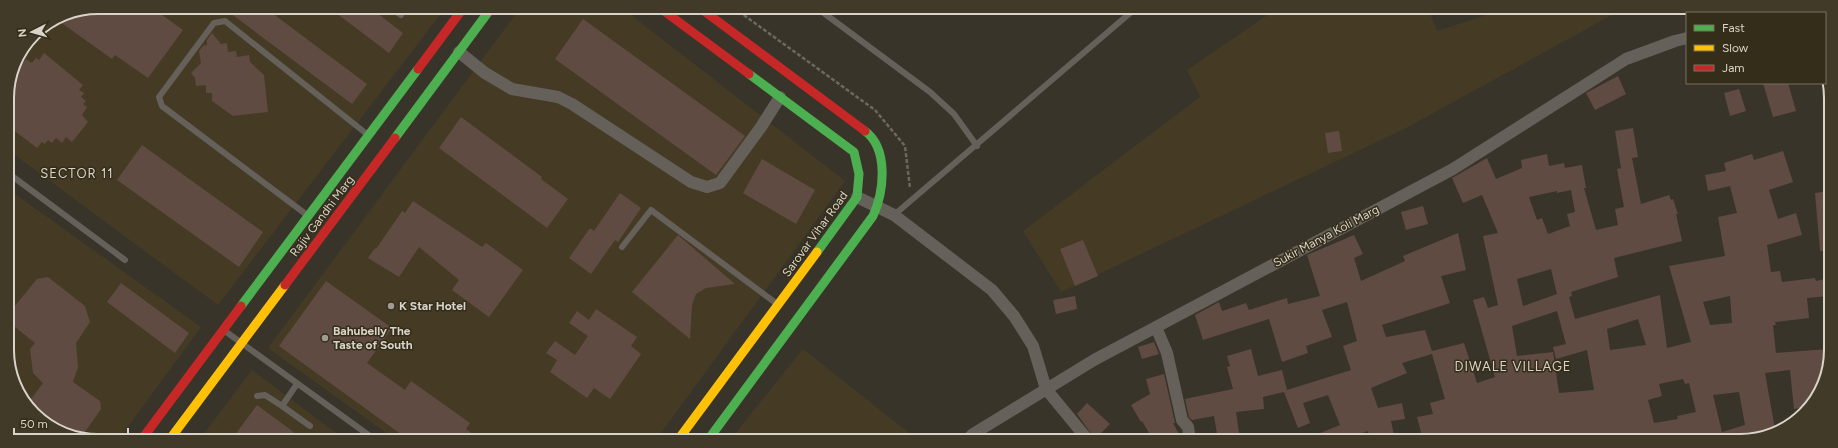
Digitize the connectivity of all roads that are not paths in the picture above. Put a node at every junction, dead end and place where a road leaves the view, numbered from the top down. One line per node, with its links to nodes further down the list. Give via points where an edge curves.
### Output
1 (459, 14): 10 (street, Rajiv Gandhi Marg)
2 (487, 14): 8 (street, Rajiv Gandhi Marg)
3 (668, 14): 9 (street, Sarovar Vihar Road)
4 (708, 14): 14 (street, via 868,133 880,156 883,184)
5 (825, 14): 11 (lane, via 930,92 954,114)
6 (1129, 14): 11 (lane)
7 (1686, 38): 20 (street, Sukir Manya Koli Marg, via 1626,59 1453,169)
8 (459, 52): 9 (street, via 485,73 512,89 558,97 690,182 707,187 720,183); 22 (street, Rajiv Gandhi Marg)
9 (780, 97): 13 (street, Sarovar Vihar Road, via 854,152 860,184)
10 (369, 135): 16 (street, Rajiv Gandhi Marg); 16 (lane, via 225,21 214,23 159,97 162,106)
11 (977, 146): 15 (lane)
12 (14, 177): 18 (lane)
13 (857, 197): 14 (street); 19 (street, Sarovar Vihar Road)
14 (878, 208): 15 (street); 32 (street)
15 (894, 215): 24 (street, via 992,290 1014,316 1033,346)
16 (309, 216): 21 (street, Rajiv Gandhi Marg)
17 (622, 247): 19 (lane, via 651,210)
18 (125, 260)
19 (778, 304): 31 (street, Sarovar Vihar Road)
20 (1156, 327): 24 (street, Sukir Manya Koli Marg); 35 (street, via 1167,353 1182,420)
21 (224, 330): 22 (lane); 28 (street, Rajiv Gandhi Marg)
22 (242, 343): 23 (lane); 29 (street, Rajiv Gandhi Marg)
23 (297, 384): 26 (lane); 30 (lane)
24 (1046, 389): 33 (street, Sukir Manya Koli Marg); 34 (street)
25 (257, 396): 26 (lane, via 265,395)
26 (282, 406): 27 (lane)
27 (310, 426)
28 (147, 434)
29 (174, 434)
30 (366, 434)
31 (682, 434)
32 (712, 434)
33 (973, 434)
34 (1083, 434)
35 (1189, 434)

